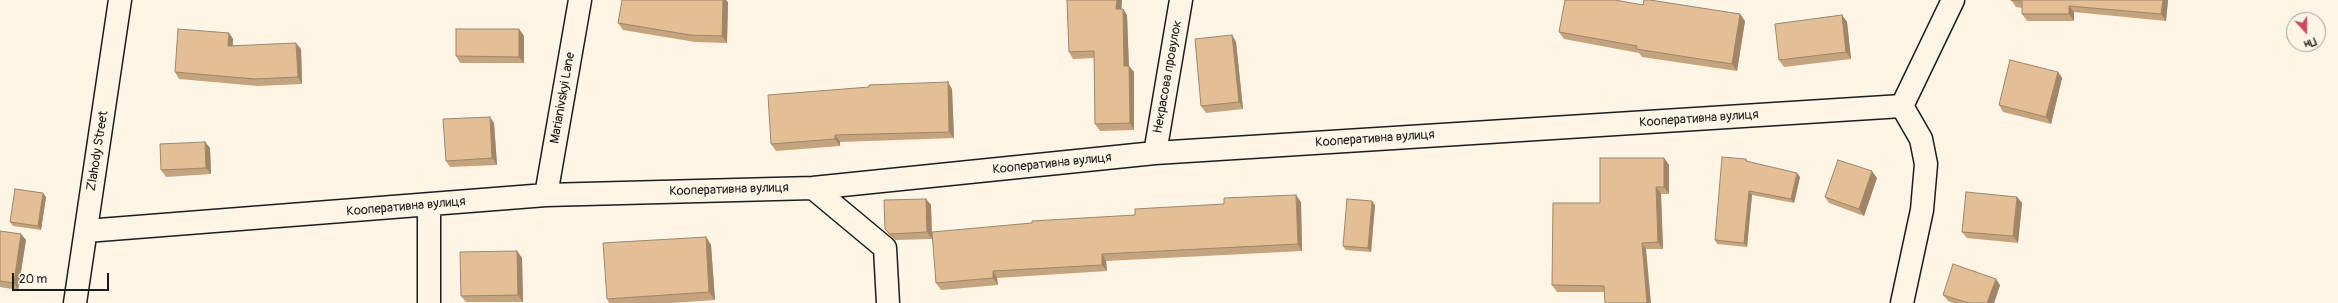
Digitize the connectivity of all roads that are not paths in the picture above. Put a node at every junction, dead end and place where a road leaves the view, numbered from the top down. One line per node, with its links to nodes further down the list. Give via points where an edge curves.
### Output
1 (120, 0): 10 (street, Zlahody Street)
2 (580, 0): 8 (street, Marianivskyi Lane)
3 (1181, 0): 6 (street, Некрасова провулок)
4 (1953, 0): 5 (street)
5 (1902, 106): 6 (street, Кооперативна вулиця); 14 (street, via 1921,139 1926,164 1922,210)
6 (1155, 153): 7 (street, Кооперативна вулиця)
7 (813, 188): 8 (street, Кооперативна вулиця); 13 (street, via 885,248)
8 (546, 195): 9 (street, Кооперативна вулиця)
9 (429, 206): 10 (street, Кооперативна вулиця); 12 (street)
10 (86, 231): 11 (street, Zlahody Street)
11 (75, 303)
12 (429, 303)
13 (888, 303)
14 (1902, 303)

